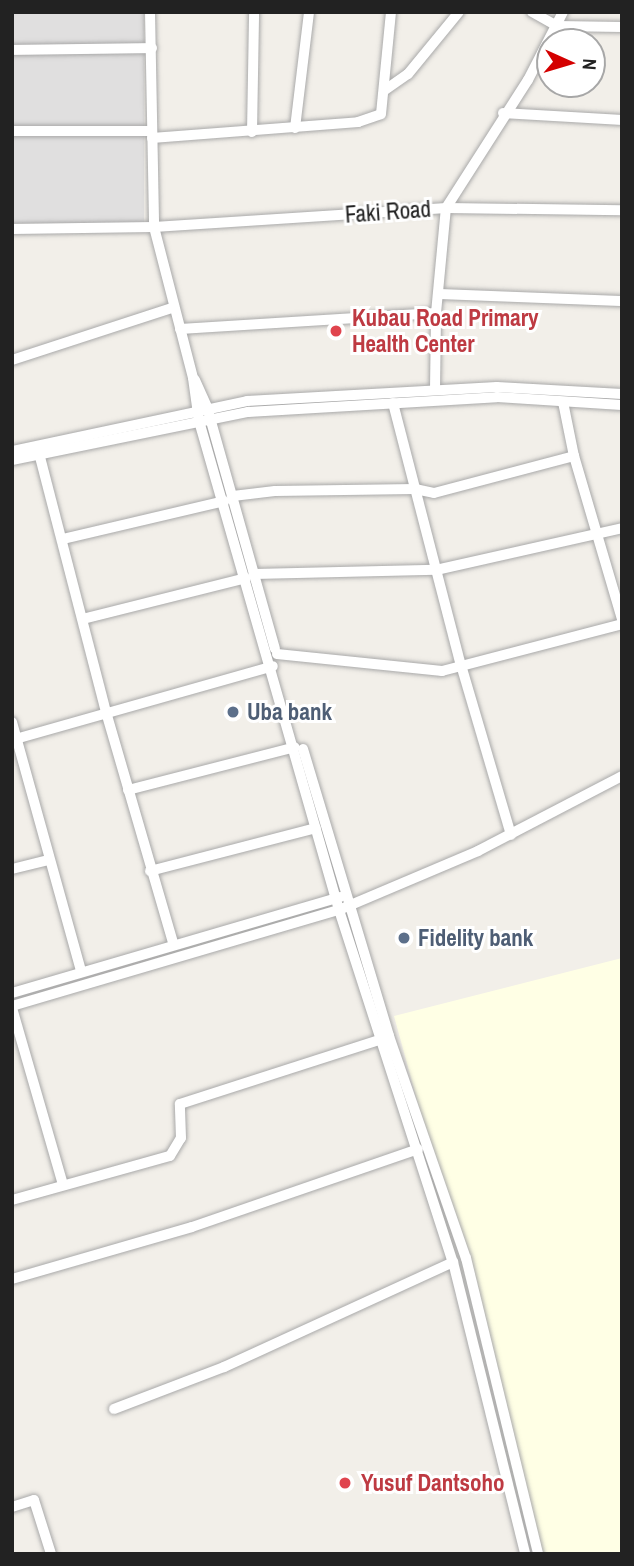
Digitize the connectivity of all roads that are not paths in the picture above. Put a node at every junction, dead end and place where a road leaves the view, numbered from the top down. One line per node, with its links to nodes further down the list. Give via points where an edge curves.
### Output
1 (150, 12): 10 (street)
2 (254, 12): 17 (street)
3 (309, 12): 15 (street)
4 (391, 12): 12 (street)
5 (458, 12): 12 (street, via 408,74)
6 (532, 12): 8 (street)
7 (563, 12): 8 (street)
8 (557, 26): 9 (street); 13 (street)
9 (622, 26)
10 (152, 48): 11 (street); 18 (street)
11 (12, 50)
12 (385, 90): 15 (street, via 381,114 370,119)
13 (503, 113): 14 (street); 19 (street)
14 (622, 120)
15 (296, 128): 17 (street)
16 (12, 131): 18 (street)
17 (252, 132): 18 (street)
18 (151, 134): 21 (street)
19 (446, 208): 20 (street, Faki Road); 21 (street, Faki Road); 23 (street)
20 (622, 210)
21 (154, 227): 22 (street, Faki Road); 25 (street)
22 (12, 229)
23 (439, 295): 24 (street); 26 (street)
24 (622, 301)
25 (172, 308): 27 (street); 28 (street)
26 (436, 313): 27 (street); 29 (street)
27 (180, 330): 34 (street)
28 (12, 360)
29 (435, 389): 30 (street); 34 (street)
30 (622, 394)
31 (563, 402): 32 (street, via 497,397); 33 (street); 37 (street)
32 (393, 403): 34 (street); 39 (street)
33 (622, 405)
34 (203, 414): 35 (street); 36 (street); 40 (street)
35 (12, 450)
36 (39, 453): 38 (street); 43 (street)
37 (574, 456): 39 (street, via 435,493); 42 (street)
38 (12, 460)
39 (415, 489): 40 (street); 44 (street)
40 (229, 498): 43 (street); 45 (street)
41 (622, 528): 42 (street)
42 (597, 535): 44 (street); 47 (street)
43 (63, 539): 46 (street)
44 (436, 570): 45 (street); 49 (street)
45 (250, 576): 46 (street); 48 (street); 50 (street)
46 (83, 620): 51 (street)
47 (622, 622): 49 (street)
48 (276, 654): 49 (street, via 442,671); 62 (street)
49 (461, 665): 58 (street)
50 (272, 666): 51 (street); 54 (street)
51 (106, 712): 53 (street); 56 (street)
52 (12, 722): 53 (street)
53 (14, 739): 59 (street)
54 (295, 747): 56 (street); 57 (street)
55 (622, 776): 58 (street)
56 (128, 790): 61 (street)
57 (316, 828): 61 (street); 62 (street)
58 (512, 835): 62 (street)
59 (48, 860): 60 (street); 64 (street)
60 (12, 869)
61 (150, 871): 63 (street)
62 (343, 902): 63 (street); 66 (street); 67 (street); 77 (street, via 466,1258)
63 (173, 943): 64 (street)
64 (81, 970): 65 (street)
65 (12, 993)
66 (12, 1007): 69 (street)
67 (379, 1040): 68 (street); 69 (street, via 180,1104 181,1138 170,1156)
68 (418, 1149): 71 (street); 72 (street, via 192,1227)
69 (63, 1185): 70 (street)
70 (12, 1200)
71 (453, 1262): 73 (street, via 225,1367); 76 (street)
72 (12, 1279)
73 (114, 1409)
74 (12, 1507): 75 (street, via 34,1500)
75 (51, 1554)
76 (525, 1554)
77 (538, 1554)

